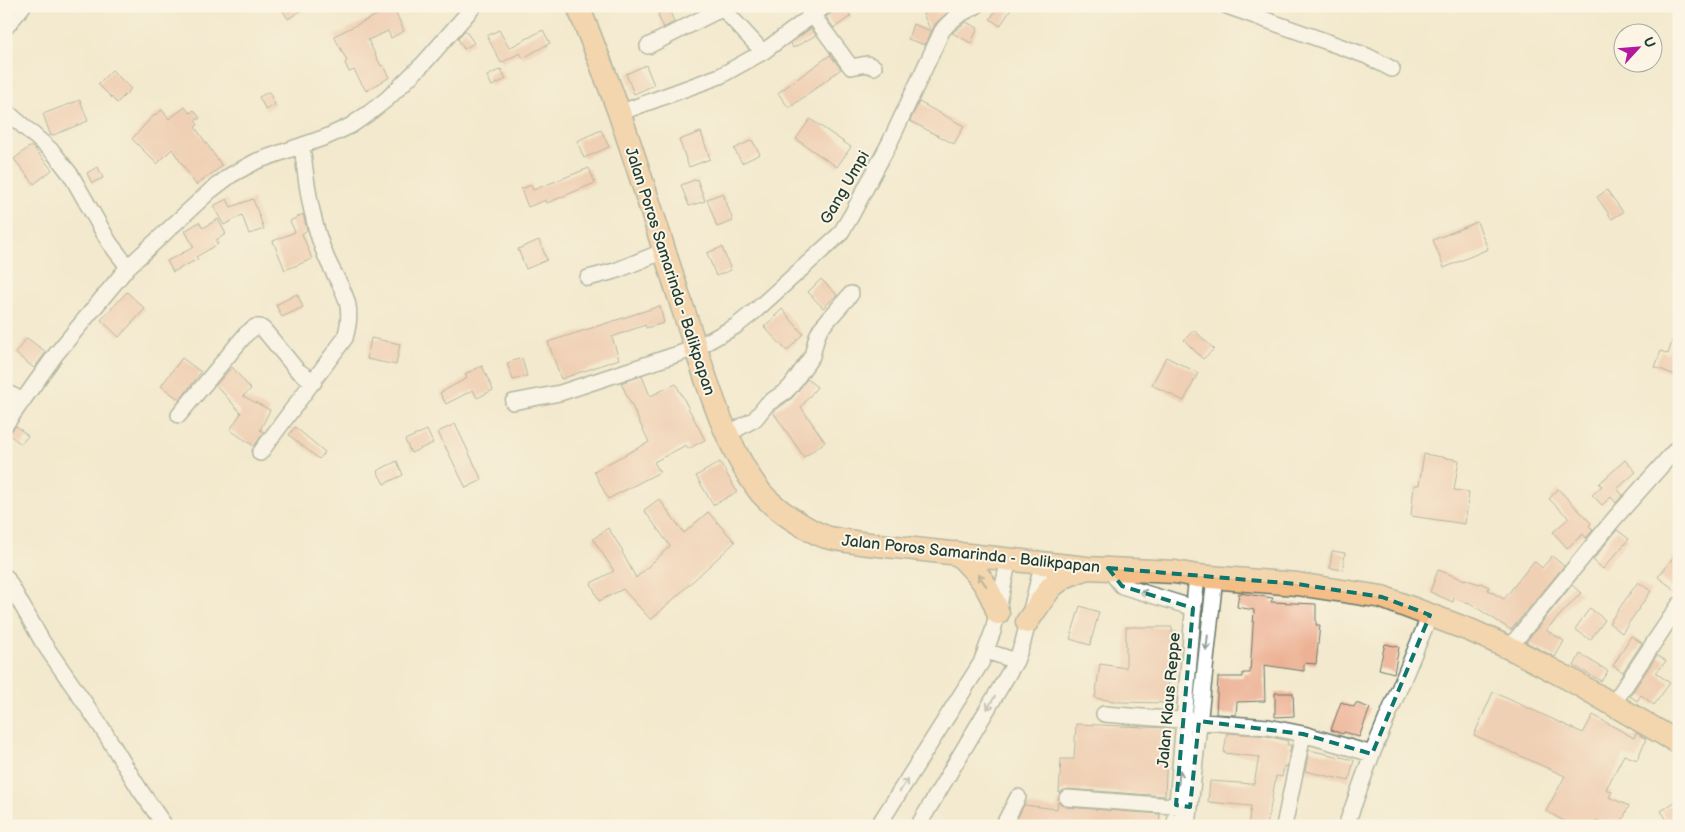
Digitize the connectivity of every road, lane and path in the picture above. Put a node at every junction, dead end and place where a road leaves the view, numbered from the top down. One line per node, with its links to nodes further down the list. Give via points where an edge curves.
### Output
1 (23, 6): 7 (street)
2 (474, 6): 14 (street, via 387,99 350,126)
3 (578, 6): 13 (highway, Jalan Poros Samarinda - Balikpapan)
4 (976, 6): 19 (street, Gang Umpi, via 956,16 942,30 890,142 840,234 755,311 736,326)
5 (1227, 6): 11 (street, via 1367,56)
6 (815, 9): 9 (street); 10 (street, via 851,66 867,64)
7 (6, 27)
8 (648, 46): 9 (street, via 722,10)
9 (763, 52): 13 (street, via 720,76)
10 (874, 67)
11 (1392, 69)
12 (6, 111): 16 (street, via 53,152 71,175)
13 (619, 113): 15 (highway, Jalan Poros Samarinda - Balikpapan)
14 (302, 146): 16 (street, via 231,175); 20 (street, via 313,215 327,258 343,288 350,321 345,338)
15 (664, 251): 17 (street); 19 (highway, Jalan Poros Samarinda - Balikpapan)
16 (128, 267): 22 (street, via 56,354)
17 (588, 278)
18 (852, 294): 26 (street, via 821,328 812,356 786,392 767,404 755,419)
19 (696, 348): 23 (street, Gang Umpi, via 560,393); 26 (highway, Jalan Poros Samarinda - Balikpapan)
20 (314, 382): 24 (street, via 297,370 264,330 255,327); 28 (street)
21 (6, 392): 22 (street)
22 (23, 401): 25 (street)
23 (513, 402)
24 (179, 415)
25 (6, 424)
26 (728, 434): 29 (highway, Jalan Poros Samarinda - Balikpapan, via 762,494 805,527 826,537)
27 (1679, 446): 41 (street, via 1614,519)
28 (260, 453)
29 (957, 554): 30 (highway, Jalan Poros Samarinda - Balikpapan); 37 (highway, one-way to 29, via 980,577)
30 (1009, 559): 31 (highway, Jalan Poros Samarinda - Balikpapan); 37 (street)
31 (1043, 562): 32 (highway, Jalan Poros Samarinda - Balikpapan); 40 (street)
32 (1097, 568): 33 (highway, Jalan Poros Samarinda - Balikpapan); 36 (street, one-way to 32, via 1122,586); 40 (highway, via 1064,577 1051,587)
33 (1206, 577): 36 (street, Jalan Klaus Reppe); 38 (highway, Jalan Poros Samarinda - Balikpapan, via 1297,584 1382,597); 39 (street, Jalan Klaus Reppe)
34 (6, 578): 54 (street, via 42,641)
35 (1679, 606): 44 (street)
36 (1193, 611): 39 (street); 46 (street, Jalan Klaus Reppe)
37 (998, 613): 42 (street)
38 (1430, 615): 41 (highway, Jalan Poros Samarinda - Balikpapan); 50 (street)
39 (1210, 616): 47 (street, Jalan Klaus Reppe, one-way to 47)
40 (1026, 622): 43 (street)
41 (1509, 648): 44 (highway, Jalan Poros Samarinda - Balikpapan)
42 (986, 651): 43 (street); 55 (street, one-way to 42)
43 (1016, 661): 56 (street, one-way to 56)
44 (1613, 704): 49 (highway, Jalan Poros Samarinda - Balikpapan)
45 (1104, 714): 46 (street)
46 (1184, 720): 47 (street); 53 (street, Jalan Klaus Reppe, one-way to 46)
47 (1199, 721): 48 (street, via 1268,727); 53 (street, Jalan Klaus Reppe)
48 (1302, 734): 50 (street); 60 (street)
49 (1679, 743)
50 (1372, 754): 61 (street)
51 (1018, 797): 57 (street)
52 (1067, 798): 53 (street)
53 (1183, 806): 58 (street, Jalan Klaus Reppe); 59 (street, Jalan Klaus Reppe)
54 (165, 826)
55 (878, 826)
56 (918, 826)
57 (1004, 826)
58 (1175, 826)
59 (1188, 826)
60 (1284, 826)
61 (1346, 826)

